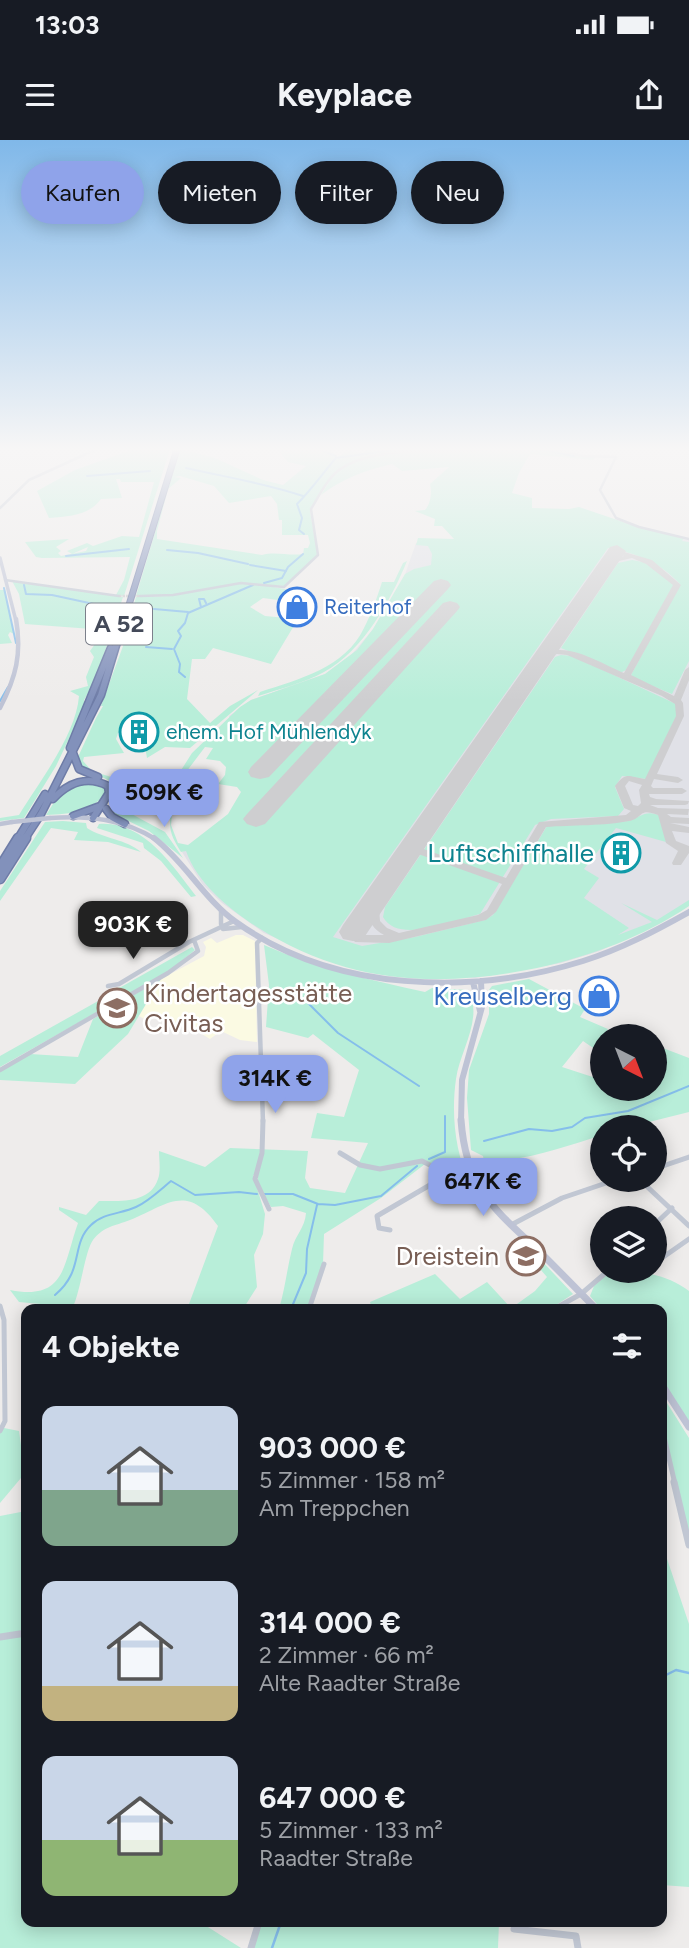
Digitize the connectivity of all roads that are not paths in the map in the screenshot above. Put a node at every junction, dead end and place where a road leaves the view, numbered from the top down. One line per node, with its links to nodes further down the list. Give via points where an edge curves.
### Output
1 (148, 533): 19 (highway, A 52, via 115,639 68,752)
2 (150, 533): 12 (highway, A 52, via 113,662)
3 (315, 533): 10 (street, via 318,555 284,587 241,583)
4 (666, 533): 5 (street)
5 (689, 539)
6 (0, 558): 7 (main road)
7 (6, 582): 8 (street); 9 (street); 11 (main road, via 20,656)
8 (0, 585)
9 (120, 596)
10 (139, 596)
11 (0, 708)
12 (74, 753): 13 (highway, via 79,769 113,786 114,793); 14 (highway, A 52)
13 (104, 807): 14 (highway, via 108,786 95,780 81,781 58,793); 15 (highway); 16 (highway); 18 (highway)
14 (41, 814): 20 (highway, A 52)
15 (73, 816): 16 (main road); 17 (main road, bridge)
16 (97, 818): 18 (main road)
17 (0, 824)
18 (125, 824): 21 (main road, via 150,835 168,850)
19 (1, 864)
20 (0, 879)
21 (221, 911): 23 (main road); 24 (street)
22 (689, 912): 29 (main road, via 597,957)
23 (234, 920): 24 (street); 25 (main road); 26 (street)
24 (221, 924): 26 (street)
25 (244, 927): 26 (street); 27 (main road)
26 (215, 930): 28 (street)
27 (262, 938): 30 (main road, via 360,974 418,983); 42 (street, via 257,943 262,1153 255,1179)
28 (194, 940): 31 (street); 33 (street, via 198,951 167,973)
29 (481, 981): 30 (main road); 32 (main road)
30 (472, 982): 32 (main road)
31 (108, 986)
32 (481, 1017): 39 (main road, via 466,1056 460,1098 466,1163)
33 (0, 1070)
34 (340, 1153): 37 (street, via 359,1166 401,1168 422,1161)
35 (689, 1157): 36 (street)
36 (667, 1165)
37 (447, 1175): 39 (street); 46 (street, via 377,1216 379,1228)
38 (590, 1187): 44 (street)
39 (480, 1191): 44 (main road)
40 (654, 1192): 41 (street)
41 (672, 1208): 43 (street); 45 (street)
42 (269, 1209)
43 (667, 1213)
44 (510, 1225): 51 (main road)
45 (689, 1226)
46 (390, 1230)
47 (689, 1239): 48 (street)
48 (667, 1254)
49 (324, 1264): 52 (street)
50 (594, 1283): 51 (street)
51 (582, 1294): 53 (street); 54 (main road)
52 (311, 1304)
53 (563, 1304)
54 (591, 1304)
55 (0, 1306): 58 (street, via 5,1421)
56 (667, 1393): 57 (main road)
57 (689, 1427)
58 (0, 1431)
59 (667, 1446): 60 (street)
60 (689, 1545)
61 (21, 1634): 62 (street)
62 (0, 1637)
63 (257, 1927): 65 (street)
64 (514, 1929): 66 (street, via 576,1936)
65 (251, 1948)
66 (578, 1948)

